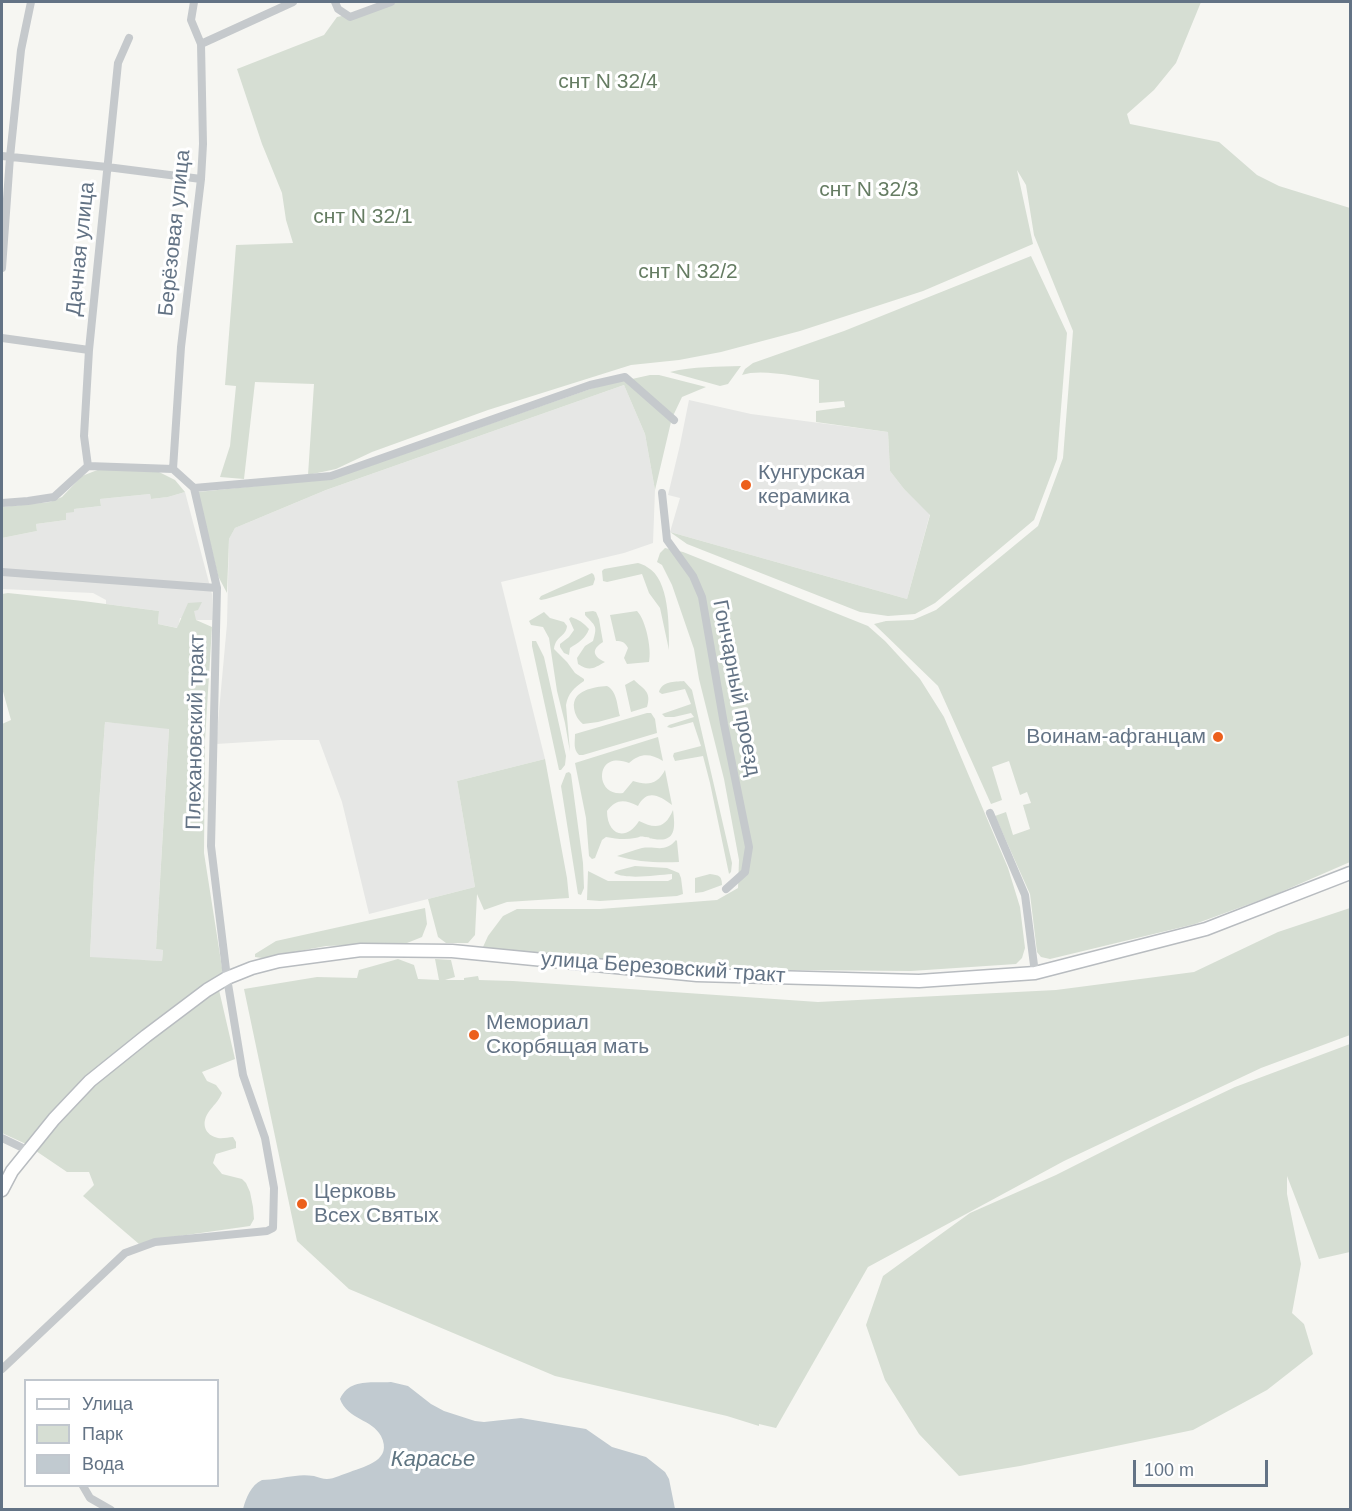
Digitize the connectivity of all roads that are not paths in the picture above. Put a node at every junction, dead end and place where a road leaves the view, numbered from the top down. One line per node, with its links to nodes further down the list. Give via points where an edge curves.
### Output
1 (31, 2): 8 (street)
2 (194, 2): 7 (street, Берёзовая улица, via 191,20)
3 (293, 2): 7 (street)
4 (334, 2): 5 (street, via 350,17)
5 (391, 2)
6 (129, 38): 9 (street, Дачная улица, via 118,63)
7 (201, 44): 10 (street, Берёзовая улица)
8 (6, 157): 9 (street); 11 (street)
9 (107, 166): 10 (street); 13 (street, Дачная улица)
10 (201, 179): 16 (street, Берёзовая улица, via 181,347)
11 (2, 268)
12 (2, 338): 13 (street)
13 (89, 350): 15 (street, Дачная улица, via 84,436)
14 (675, 420): 17 (street, via 625,377 590,385 331,476)
15 (88, 466): 16 (street); 19 (street, via 54,497)
16 (173, 469): 17 (street)
17 (194, 488): 21 (street, Плехановский тракт)
18 (662, 493): 24 (street, Гончарный проезд, via 667,540 693,576 702,597 749,847 746,872)
19 (2, 503)
20 (2, 572): 21 (street)
21 (216, 588): 26 (street, Плехановский тракт, via 211,846)
22 (990, 813): 25 (street, via 1025,895)
23 (1350, 873): 25 (main road, улица Березовский тракт, via 1206,929)
24 (726, 889)
25 (1035, 973): 26 (main road, улица Березовский тракт, via 919,981 697,975 452,951 361,950 279,962)
26 (227, 978): 28 (main road, улица Березовский тракт, via 181,1008 90,1081); 30 (street, Плехановский тракт, via 243,1075 265,1138 274,1188 273,1228 154,1242 125,1253)
27 (2, 1138): 28 (street)
28 (29, 1151): 29 (main road, улица Березовский тракт)
29 (2, 1190)
30 (2, 1369)
31 (84, 1487): 32 (street, via 90,1498)
32 (111, 1509)

